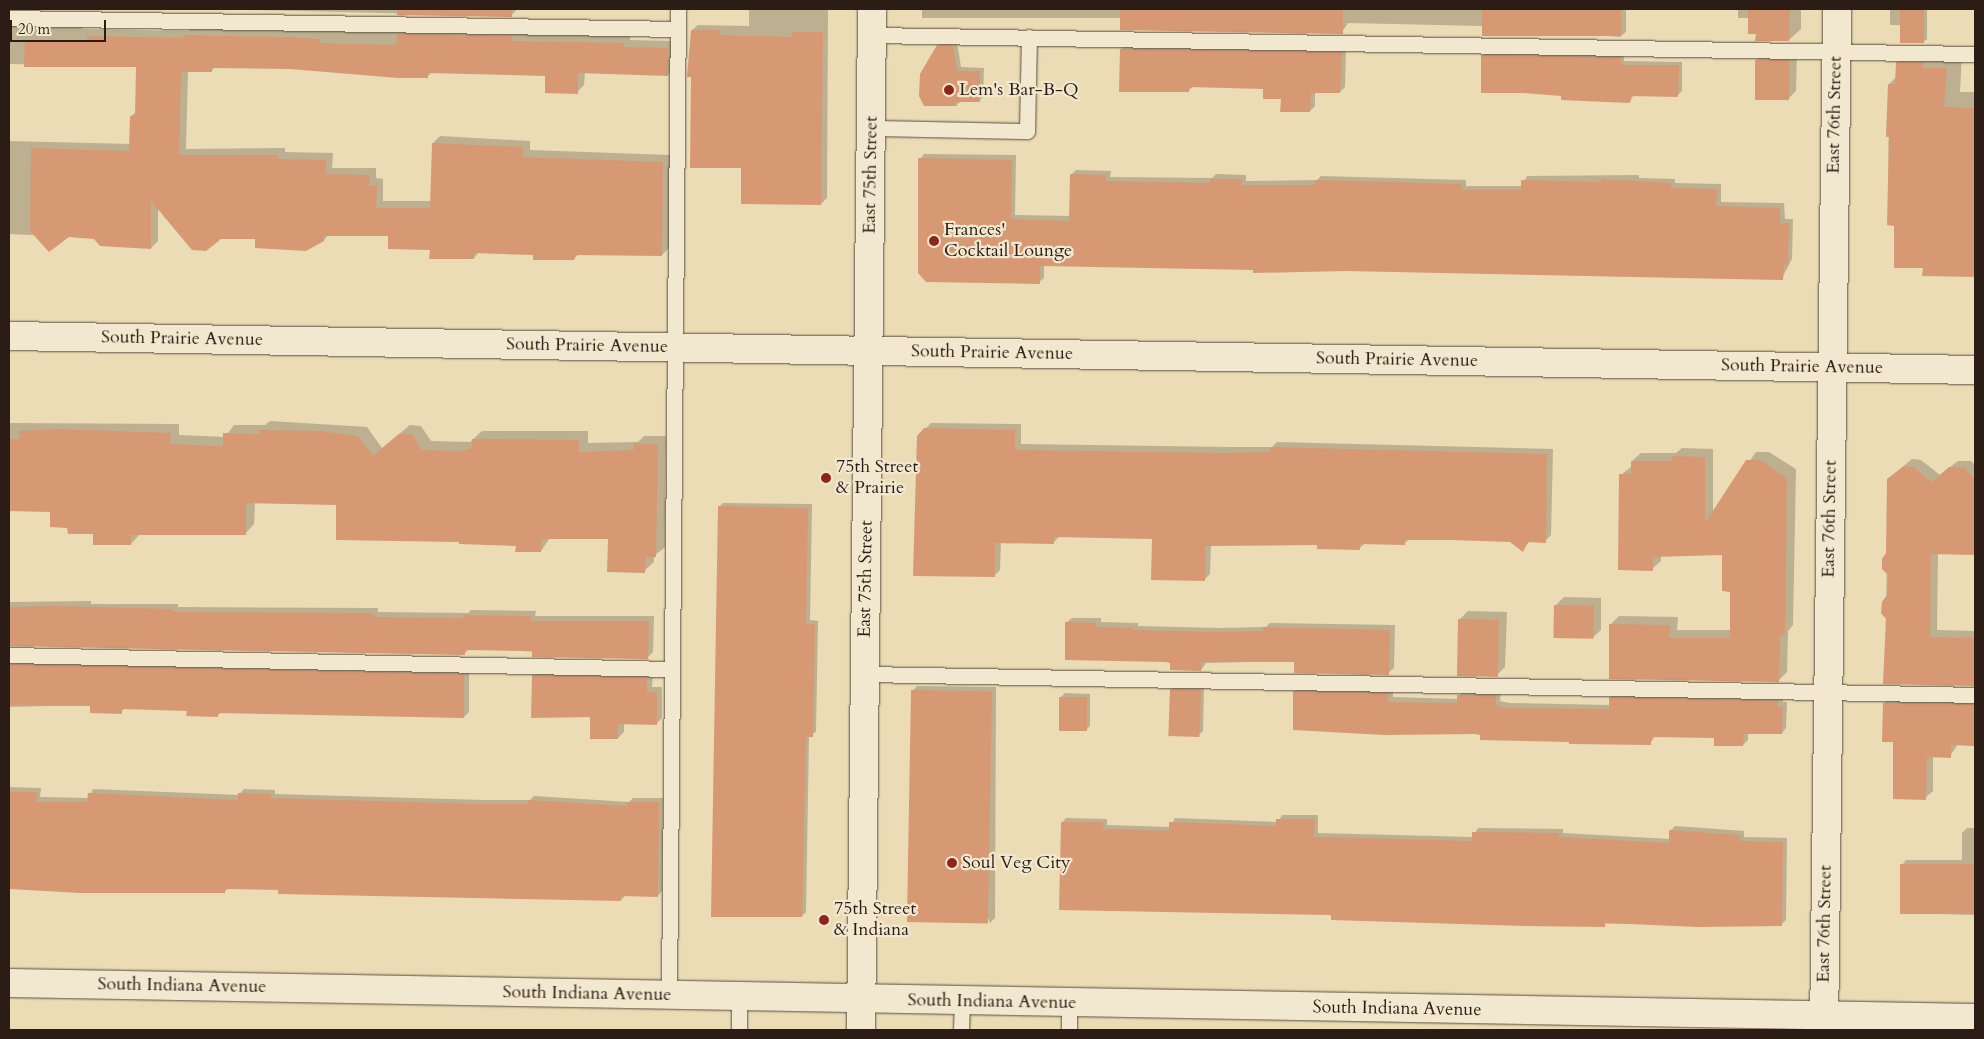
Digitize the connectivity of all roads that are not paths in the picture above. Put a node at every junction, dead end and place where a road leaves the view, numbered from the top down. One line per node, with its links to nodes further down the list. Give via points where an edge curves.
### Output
1 (678, 9): 5 (lane)
2 (1837, 9): 7 (street, East 76th Street)
3 (9, 18): 5 (lane)
4 (872, 22): 6 (lane); 9 (street, East 75th Street)
5 (678, 29): 11 (lane)
6 (1029, 37): 7 (lane); 9 (lane, via 1026,131)
7 (1836, 52): 8 (lane); 13 (street, East 76th Street)
8 (1975, 54)
9 (871, 128): 12 (street, East 75th Street)
10 (9, 336): 11 (street, South Prairie Avenue)
11 (675, 348): 12 (street, South Prairie Avenue); 16 (lane)
12 (869, 351): 13 (street, South Prairie Avenue); 17 (street, East 75th Street)
13 (1832, 368): 14 (street, South Prairie Avenue); 18 (street, East 76th Street)
14 (1975, 370)
15 (9, 655): 16 (lane)
16 (672, 669): 21 (lane)
17 (865, 674): 18 (lane); 23 (street, East 75th Street)
18 (1828, 693): 19 (lane); 27 (street, East 76th Street)
19 (1975, 695)
20 (9, 983): 21 (street, South Indiana Avenue)
21 (669, 996): 22 (street, South Indiana Avenue)
22 (739, 997): 23 (street, South Indiana Avenue); 28 (lane)
23 (862, 1000): 24 (street, South Indiana Avenue); 29 (street, East 75th Street)
24 (962, 1001): 25 (street, South Indiana Avenue); 30 (lane)
25 (1070, 1003): 27 (street, South Indiana Avenue); 31 (lane)
26 (1975, 1018): 27 (street, South Indiana Avenue)
27 (1824, 1023)
28 (739, 1030)
29 (862, 1030)
30 (961, 1030)
31 (1069, 1030)

